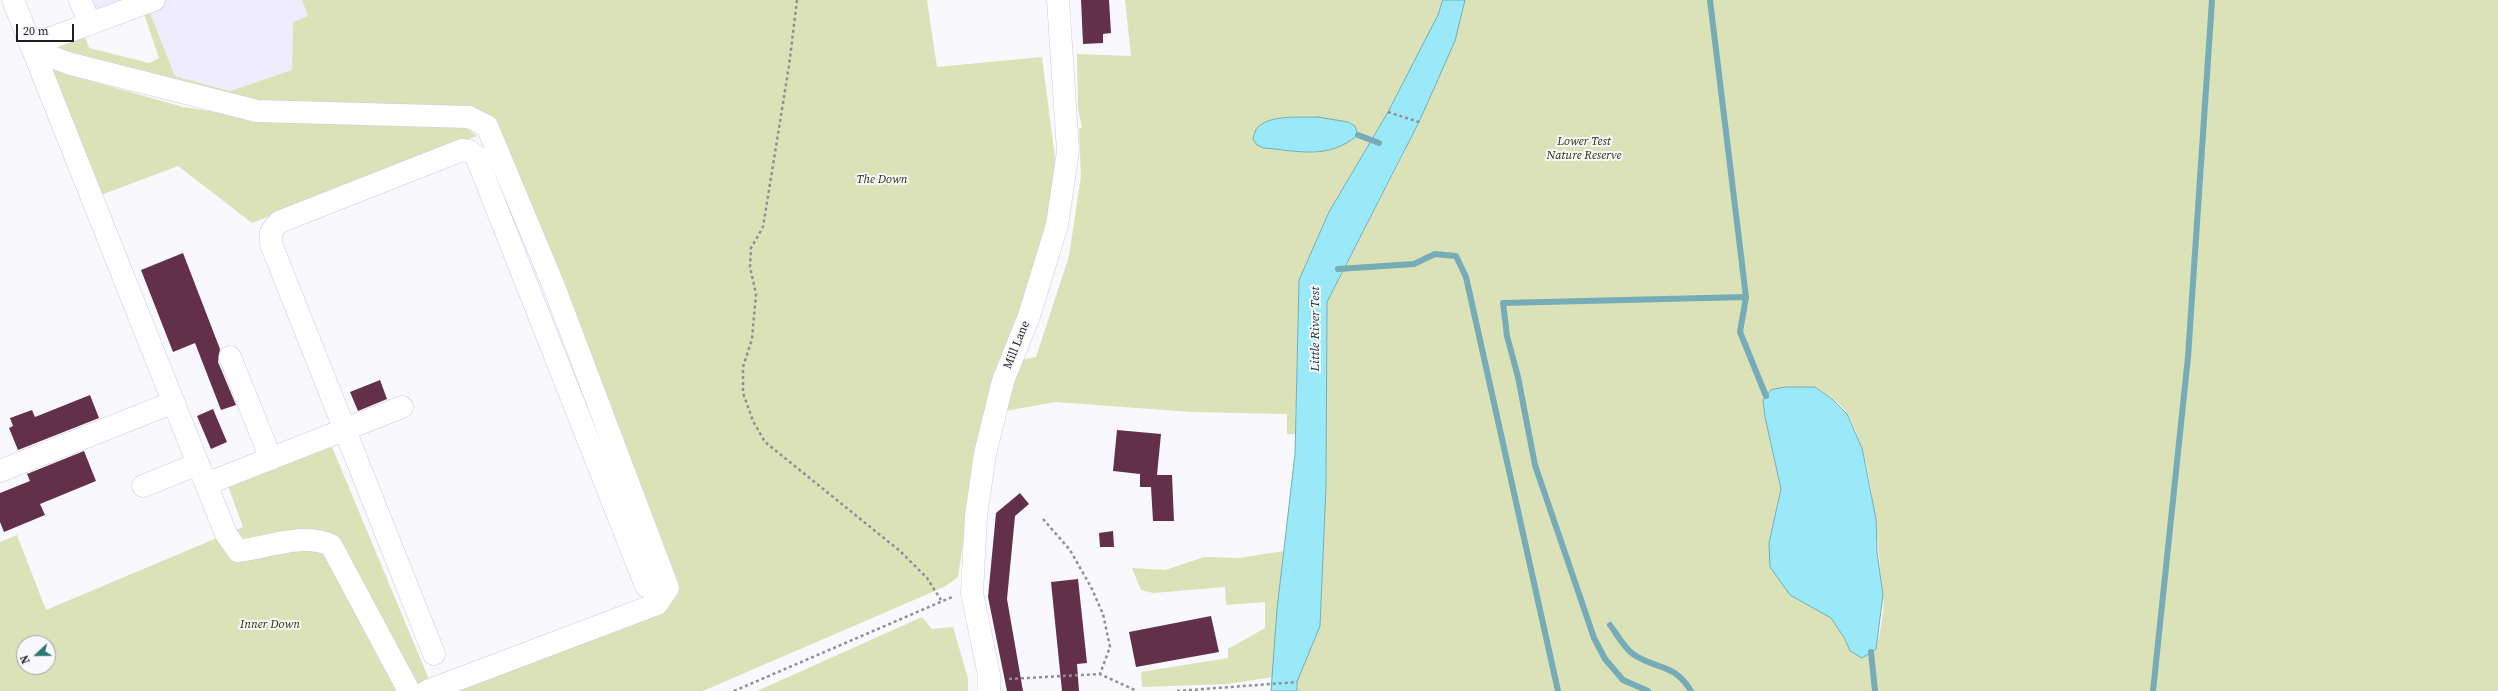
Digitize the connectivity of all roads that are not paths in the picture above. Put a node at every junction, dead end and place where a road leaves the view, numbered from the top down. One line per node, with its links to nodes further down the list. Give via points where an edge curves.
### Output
1 (80, 0): 6 (street)
2 (154, 0): 6 (street)
3 (1058, 0): 19 (street, Mill Lane, via 1068,151 1057,225 1029,316 1003,381 987,447 976,516 972,594 988,675)
4 (17, 9): 5 (street); 7 (street)
5 (0, 17)
6 (90, 24): 7 (street)
7 (34, 48): 9 (street); 21 (street, via 71,64 256,111 469,117 487,126 553,284 668,588 657,604)
8 (230, 357): 12 (street)
9 (174, 402): 13 (street); 14 (street)
10 (402, 407): 11 (street)
11 (344, 430): 12 (street); 17 (street, via 271,244 270,232 279,222 446,155 462,150 469,151 476,156); 18 (street)
12 (271, 459): 15 (street)
13 (198, 464): 15 (street); 16 (street)
14 (0, 471)
15 (206, 484): 20 (street, via 224,529 238,551 275,543 319,540 330,545)
16 (143, 486)
17 (646, 586)
18 (434, 654)
19 (997, 685)
20 (409, 691)
21 (427, 691)

